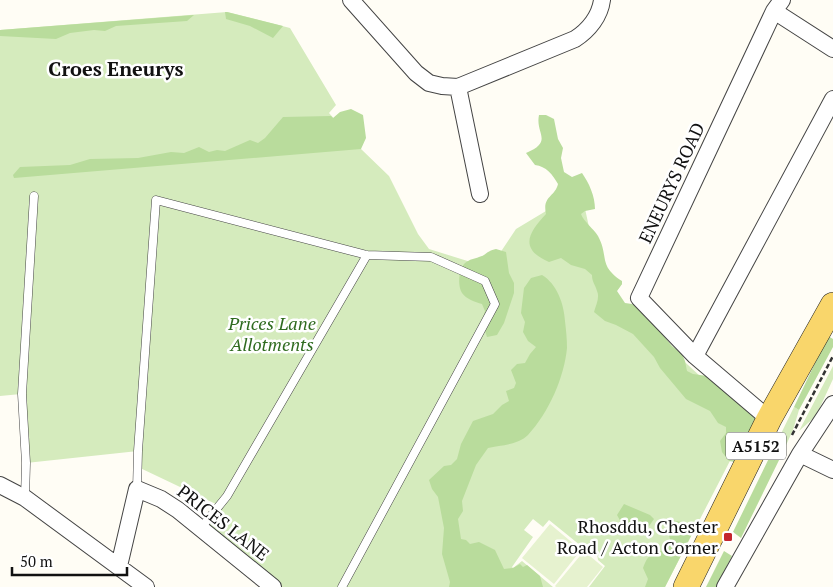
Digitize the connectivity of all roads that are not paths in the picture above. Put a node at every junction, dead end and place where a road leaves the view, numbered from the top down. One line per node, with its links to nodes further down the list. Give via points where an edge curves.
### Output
1 (351, 0): 5 (street, via 416,73 429,83)
2 (602, 0): 5 (street, via 594,21 576,38)
3 (778, 6): 4 (street, ENEURYS ROAD); 11 (street, ENEURYS ROAD, via 639,298)
4 (833, 49)
5 (458, 87): 7 (street)
6 (833, 99): 11 (street)
7 (480, 194)
8 (34, 196): 18 (lane, via 22,394)
9 (368, 255): 17 (lane, via 156,200); 19 (lane, via 228,496); 23 (lane, via 432,257 485,281 495,304)
10 (833, 304): 13 (main road, A5152)
11 (695, 356): 13 (street, ENEURYS ROAD)
12 (833, 404): 14 (street)
13 (769, 419): 24 (main road, A5152)
14 (800, 454): 15 (street); 25 (street)
15 (833, 470)
16 (0, 485): 18 (street)
17 (137, 489): 19 (street, PRICES LANE, via 170,505); 20 (street)
18 (25, 498): 20 (street)
19 (201, 528): 22 (street, PRICES LANE)
20 (119, 566): 21 (street)
21 (146, 587)
22 (273, 587)
23 (342, 587)
24 (686, 587)
25 (725, 587)

